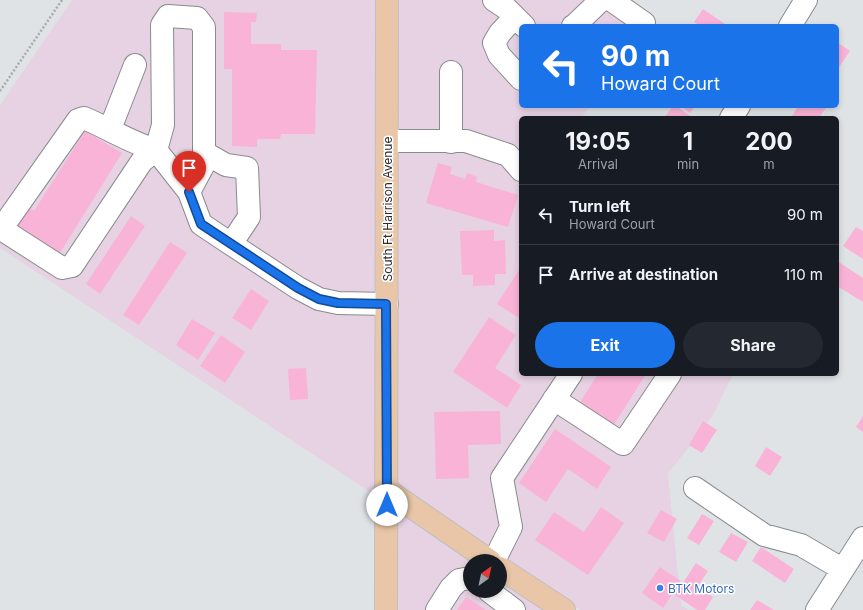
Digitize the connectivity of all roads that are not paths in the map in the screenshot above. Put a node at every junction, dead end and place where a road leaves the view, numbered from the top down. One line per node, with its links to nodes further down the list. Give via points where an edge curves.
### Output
1 (387, 0): 14 (main road, South Ft Harrison Avenue)
2 (494, 0): 6 (street)
3 (601, 0): 7 (street)
4 (611, 0): 8 (street)
5 (806, 0): 9 (street)
6 (519, 22): 12 (street, via 500,32 494,43 499,55)
7 (576, 24)
8 (643, 24)
9 (791, 24)
10 (135, 65): 13 (street)
11 (451, 72): 15 (street)
12 (519, 77)
13 (110, 129): 16 (street, via 140,146); 16 (street, via 84,118 78,120 4,225 6,232 62,268 72,266 142,161)
14 (387, 141): 15 (street); 21 (main road, South Ft Harrison Avenue)
15 (451, 142): 18 (street, via 466,142 508,156)
16 (156, 150): 17 (street, via 163,125 162,25 168,16 197,18 204,27); 19 (street)
17 (205, 153): 19 (street, via 204,164); 20 (street, via 226,165 247,168 249,217)
18 (519, 168)
19 (189, 192): 20 (street, via 201,224)
20 (231, 244): 21 (street, via 319,299 338,303)
21 (386, 304): 26 (main road, South Ft Harrison Avenue)
22 (570, 376): 24 (street)
23 (669, 376): 24 (street, via 623,444)
24 (554, 399): 29 (street, via 502,478 511,527)
25 (695, 488): 30 (street, via 764,535 801,545)
26 (387, 490): 28 (main road); 34 (main road, South Ft Harrison Avenue)
27 (863, 538): 30 (street)
28 (479, 554)
29 (495, 554)
30 (842, 569): 38 (street)
31 (507, 573): 37 (main road)
32 (463, 579): 35 (street, via 450,588)
33 (498, 598): 36 (street)
34 (386, 610)
35 (437, 610)
36 (514, 610)
37 (564, 610)
38 (817, 610)

